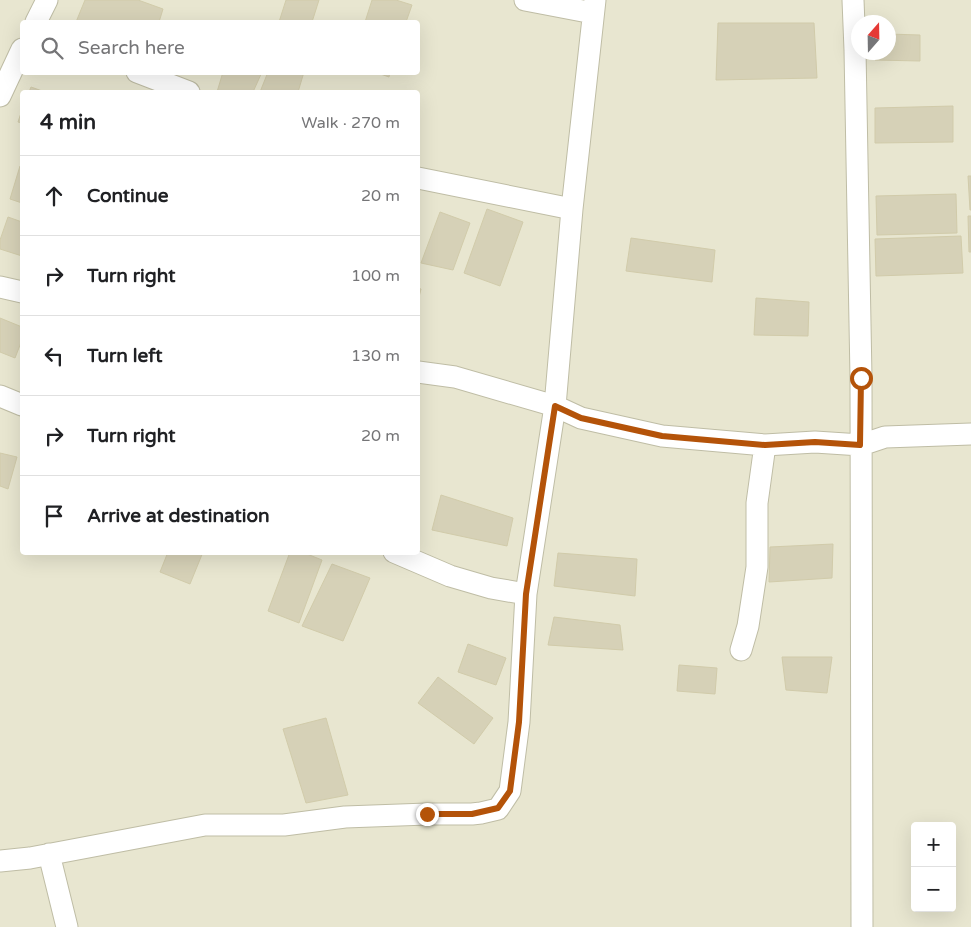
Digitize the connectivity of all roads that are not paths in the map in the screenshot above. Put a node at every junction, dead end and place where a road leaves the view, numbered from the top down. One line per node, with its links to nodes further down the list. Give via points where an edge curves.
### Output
1 (47, 0): 5 (street)
2 (525, 0): 4 (street)
3 (853, 0): 20 (street)
4 (594, 6): 11 (street)
5 (37, 20)
6 (20, 53): 9 (street)
7 (145, 75): 8 (street)
8 (184, 90)
9 (0, 94)
10 (420, 178): 11 (street)
11 (572, 209): 17 (street)
12 (0, 287): 13 (street)
13 (20, 292)
14 (420, 372): 17 (street, via 454,377)
15 (0, 396): 16 (street)
16 (20, 404)
17 (555, 406): 19 (street, via 581,418 662,436); 22 (street)
18 (971, 434): 20 (street, via 885,437)
19 (765, 445): 20 (street, via 815,442); 23 (street, via 757,503 757,567)
20 (860, 445): 27 (street)
21 (401, 555): 22 (street, via 450,576)
22 (526, 594): 24 (street, via 519,722 510,791 498,808 472,814 345,817 284,825 204,825)
23 (741, 650)
24 (49, 854): 25 (street); 26 (street)
25 (0, 861)
26 (67, 927)
27 (862, 927)

